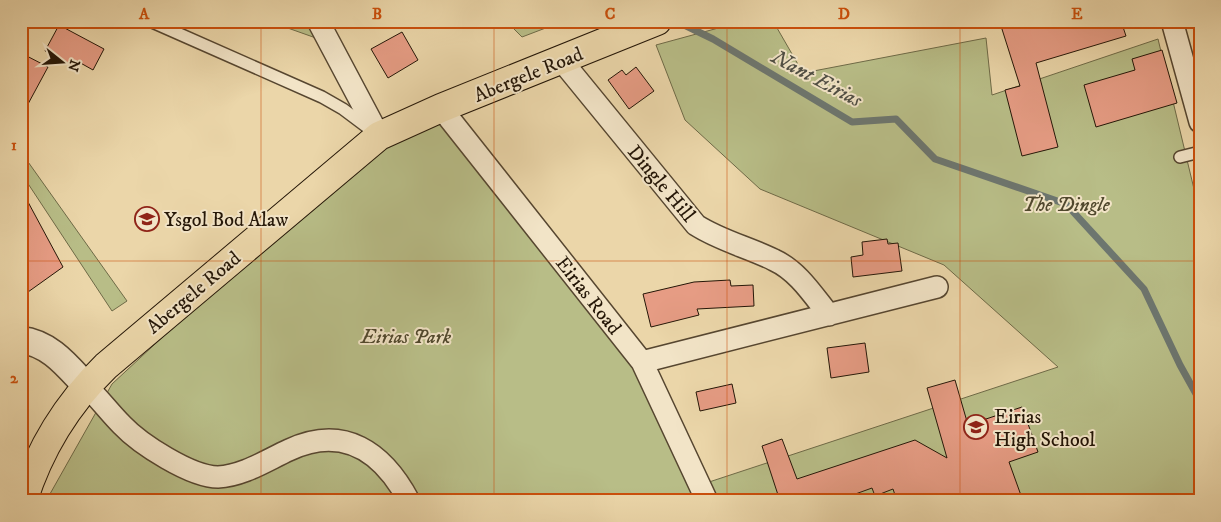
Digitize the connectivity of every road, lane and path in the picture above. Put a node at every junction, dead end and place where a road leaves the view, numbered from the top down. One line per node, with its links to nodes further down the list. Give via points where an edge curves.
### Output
1 (150, 21): 8 (lane, via 322,97)
2 (318, 21): 8 (street)
3 (1172, 21): 7 (street)
4 (648, 24): 5 (main road, Abergele Road)
5 (562, 61): 6 (main road, Abergele Road); 12 (street, Dingle Hill, via 696,225 716,238 775,260 794,273)
6 (441, 108): 8 (main road, Abergele Road); 14 (street, Eirias Road)
7 (1200, 122)
8 (379, 136): 15 (main road, Abergele Road)
9 (1200, 152): 10 (lane)
10 (1180, 157)
11 (937, 288): 12 (street)
12 (829, 315): 14 (street)
13 (21, 340): 15 (street, via 56,354)
14 (642, 362): 18 (street, Eirias Road)
15 (86, 386): 16 (main road, Abergele Road, via 56,427); 17 (street, via 122,426 152,448 196,472 218,476 247,471 318,439 347,442 377,456 397,478)
16 (23, 501)
17 (409, 501)
18 (708, 501)

